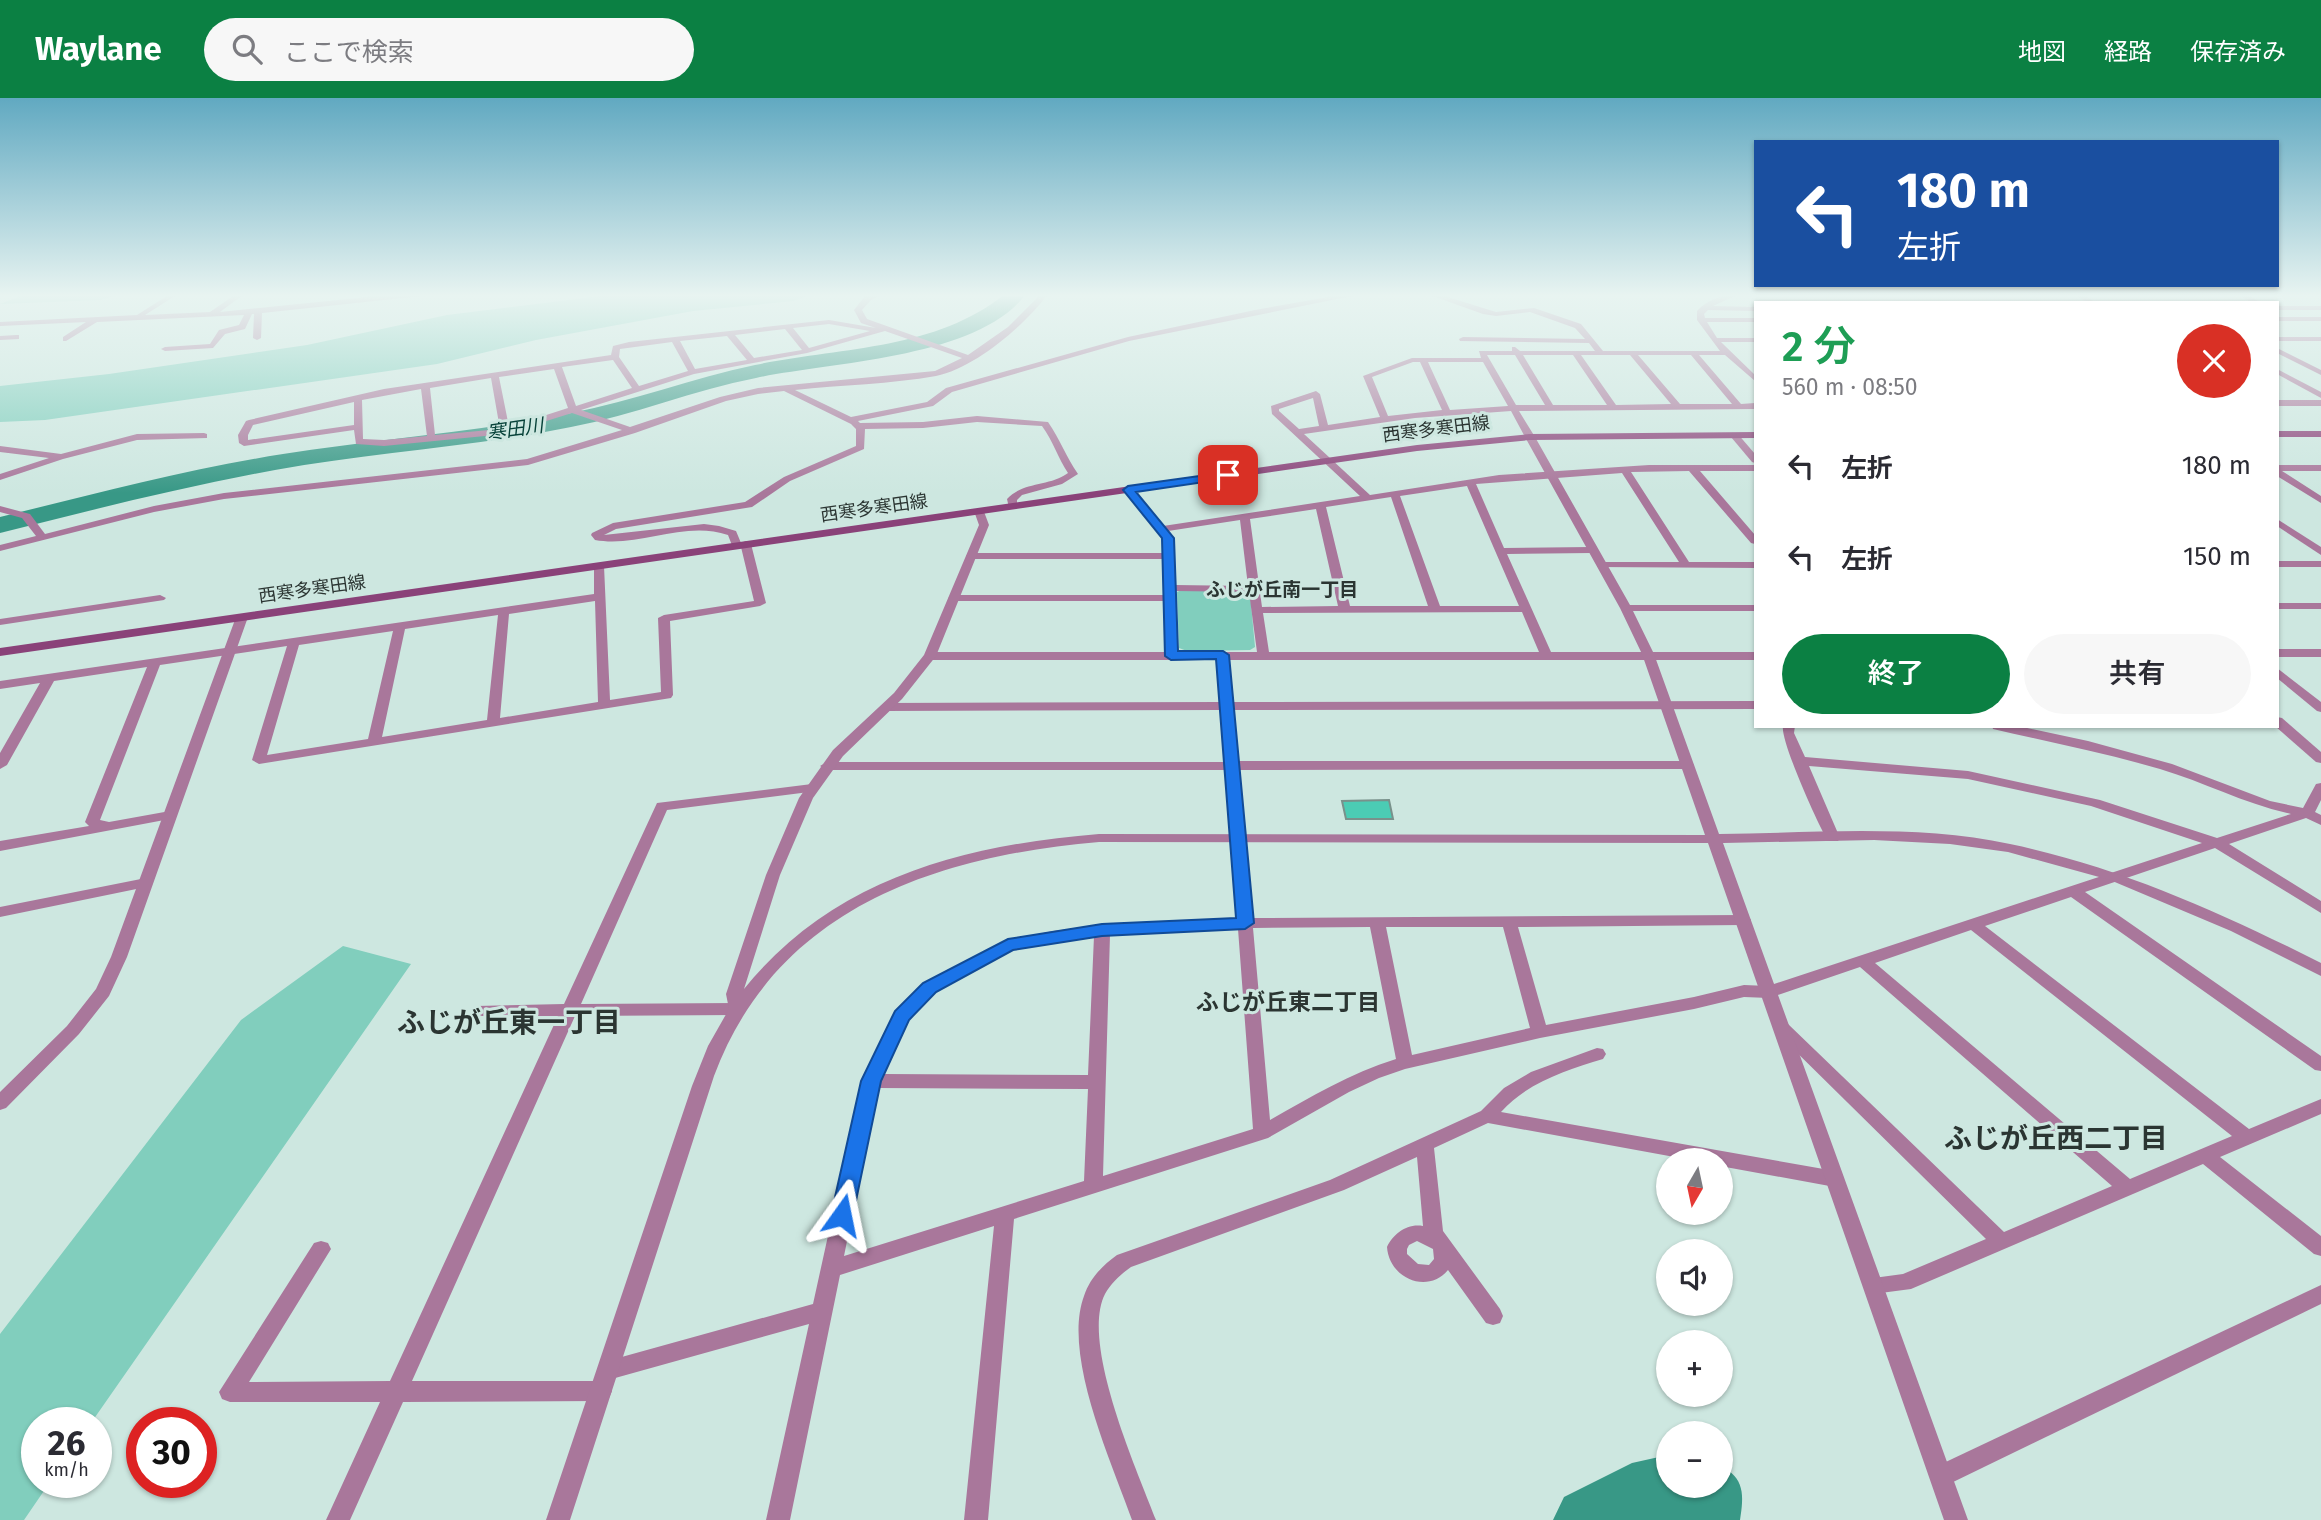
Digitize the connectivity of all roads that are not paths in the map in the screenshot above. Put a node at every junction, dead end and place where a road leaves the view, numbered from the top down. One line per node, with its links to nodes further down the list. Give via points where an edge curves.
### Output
1 (591, 360): 17 (street)
2 (617, 360): 25 (street)
3 (687, 360): 18 (street)
4 (761, 360): 16 (street)
5 (962, 360): 24 (street, via 930,374)
6 (1052, 360): 39 (street, via 949,390 930,404)
7 (1411, 360): 38 (street, via 1367,376)
8 (1423, 360): 37 (street)
9 (1486, 360): 35 (street)
10 (1521, 360): 32 (street)
11 (1580, 360): 33 (street)
12 (1638, 360): 30 (street)
13 (1699, 360): 31 (street)
14 (1736, 360): 22 (street)
15 (2296, 360): 20 (street)
16 (753, 362): 18 (street)
17 (557, 365): 21 (street); 36 (street)
18 (693, 372): 25 (street)
19 (2279, 372): 26 (street)
20 (2320, 373)
21 (494, 374): 23 (street); 43 (street)
22 (1754, 378)
23 (425, 385): 27 (street); 50 (street)
24 (783, 387): 39 (street); 42 (street, via 723,399)
25 (637, 389): 36 (street)
26 (2321, 396)
27 (358, 398): 40 (street); 40 (street, via 249,423 243,435 244,443)
28 (2279, 405): 29 (street)
29 (2321, 405)
30 (1677, 406): 31 (street); 33 (street)
31 (1739, 406): 34 (street)
32 (1550, 407): 33 (street); 35 (street)
33 (1613, 407)
34 (1754, 407)
35 (1513, 408): 37 (street); 51 (street)
36 (573, 410): 42 (street); 43 (street)
37 (1447, 412): 38 (street)
38 (1385, 419): 41 (street)
39 (854, 423): 70 (street, via 923,425 977,419 1045,424 1073,474 1021,491 1012,499); 78 (street, via 860,448 793,475 751,504 632,522 603,529 596,536 618,539 721,528)
40 (357, 427): 50 (street, via 359,442)
41 (1324, 428): 44 (street); 44 (street, via 1316,394 1274,408)
42 (632, 430): 76 (street, via 528,462 224,496)
43 (505, 431): 50 (street)
44 (1296, 432): 55 (street)
45 (2279, 434): 46 (main road)
46 (2321, 434)
47 (1734, 435): 48 (main road, 西寒多寒田線); 51 (main road, 西寒多寒田線); 54 (street)
48 (1754, 435)
49 (204, 436): 53 (street, via 136,437)
50 (430, 436)
51 (1530, 437): 55 (main road, 西寒多寒田線); 62 (street)
52 (0, 449): 53 (street)
53 (60, 457): 63 (street)
54 (1754, 459)
55 (1328, 461): 65 (main road, 西寒多寒田線); 67 (street)
56 (1692, 468): 57 (street); 59 (street); 77 (street)
57 (1754, 468)
58 (2321, 468): 60 (street)
59 (1625, 470): 62 (street); 88 (street)
60 (2279, 470)
61 (2279, 471): 68 (street)
62 (1549, 473): 64 (street); 80 (street)
63 (0, 477)
64 (1470, 482): 66 (street); 81 (street)
65 (1128, 490): 70 (main road, 西寒多寒田線); 75 (street)
66 (1394, 493): 67 (street); 100 (street)
67 (1367, 497): 69 (street)
68 (2321, 500)
69 (1320, 505): 73 (street); 103 (street)
70 (1013, 506): 72 (main road, 西寒多寒田線)
71 (0, 509): 76 (street, via 26,516)
72 (979, 511): 78 (main road, 西寒多寒田線); 83 (street, via 984,526)
73 (1245, 516): 75 (street); 91 (street)
74 (2279, 523): 82 (street)
75 (1162, 529): 84 (street, via 1168,538)
76 (41, 537): 79 (street)
77 (1754, 540)
78 (742, 545): 90 (main road, 西寒多寒田線); 124 (street, via 760,603 664,618 667,695)
79 (0, 548)
80 (1591, 550): 81 (street); 87 (street)
81 (1501, 551): 101 (street)
82 (2321, 552)
83 (971, 556): 84 (street); 95 (street)
84 (1168, 556): 92 (street)
85 (2279, 564): 86 (street)
86 (2321, 564)
87 (1601, 565): 88 (street); 98 (street)
88 (1686, 565): 89 (street)
89 (1754, 565)
90 (599, 566): 93 (street); 105 (main road, 西寒多寒田線)
91 (1254, 589): 92 (street); 102 (street)
92 (1170, 593): 95 (street); 118 (street)
93 (600, 597): 104 (street); 124 (street)
94 (160, 598): 106 (street)
95 (954, 598): 117 (street)
96 (2279, 606): 97 (street)
97 (2321, 606)
98 (1626, 608): 99 (street); 114 (street)
99 (1754, 608)
100 (1435, 609): 101 (street); 103 (street)
101 (1526, 609): 113 (street)
102 (1258, 610): 103 (street); 116 (street)
103 (1345, 610)
104 (504, 611): 107 (street); 130 (street)
105 (242, 617): 109 (street); 110 (main road, 西寒多寒田線)
106 (0, 622)
107 (400, 626): 108 (street); 135 (street)
108 (294, 642): 109 (street); 135 (street, via 259,760)
109 (230, 651): 120 (street); 144 (street)
110 (0, 652)
111 (2279, 653): 112 (street)
112 (2321, 653)
113 (1546, 654): 114 (street); 116 (street)
114 (1648, 654): 119 (street); 125 (street)
115 (1223, 655): 116 (street); 118 (street); 127 (street)
116 (1263, 655)
117 (930, 656): 118 (street); 128 (street)
118 (1171, 656)
119 (1754, 656)
120 (155, 662): 122 (street); 146 (street, via 92,822)
121 (2279, 674): 129 (street)
122 (48, 678): 123 (street); 138 (street)
123 (0, 685)
124 (604, 703): 130 (street)
125 (1666, 705): 126 (street); 127 (street); 140 (street)
126 (1754, 705)
127 (1227, 706): 128 (street); 139 (street)
128 (886, 707): 141 (street)
129 (2321, 708)
130 (493, 721): 135 (street)
131 (2279, 723): 136 (street)
132 (1788, 728): 137 (street)
133 (2016, 728): 134 (street)
134 (2053, 732): 145 (street)
135 (374, 741)
136 (2321, 759)
137 (1799, 761): 147 (street); 150 (street, via 1933,771 2024,786 2095,803)
138 (0, 765)
139 (1232, 765): 140 (street); 141 (street); 148 (street)
140 (1687, 765): 149 (street)
141 (827, 766): 143 (street)
142 (2321, 787): 145 (street)
143 (813, 788): 166 (street, via 773,875 734,994); 168 (street, via 662,806)
144 (170, 815): 146 (street); 153 (street)
145 (2314, 817): 150 (street)
146 (109, 826): 151 (street)
147 (1833, 838): 149 (street); 152 (street, via 1874,836 2009,848)
148 (1238, 839): 149 (street); 159 (street); 166 (street, via 1066,839 951,862 890,885 828,920 782,956)
149 (1714, 839): 157 (street)
150 (2217, 843): 152 (street); 155 (street)
151 (0, 846)
152 (2115, 877): 154 (street); 164 (street, via 2237,927)
153 (146, 883): 156 (street); 176 (street, via 103,992 74,1030)
154 (2073, 891): 161 (street); 173 (street)
155 (2321, 908)
156 (0, 912)
157 (1743, 920): 158 (street); 165 (street)
158 (1509, 922): 160 (street); 170 (street)
159 (1245, 923): 160 (street); 162 (street); 179 (street)
160 (1377, 923): 172 (street)
161 (1973, 924): 163 (street); 180 (street)
162 (1102, 930): 174 (street, via 1008,945 930,988 901,1016); 175 (street)
163 (1863, 961): 165 (street); 185 (street)
164 (2321, 970)
165 (1769, 992): 169 (street); 170 (street, via 1744,991)
166 (737, 1009): 168 (street); 195 (street, via 701,1086)
167 (482, 1010): 168 (street)
168 (570, 1010): 197 (street)
169 (1781, 1027): 183 (street); 187 (street)
170 (1540, 1032): 172 (street)
171 (1597, 1054): 178 (street, via 1546,1070 1499,1099)
172 (1405, 1063): 179 (street, via 1343,1087)
173 (2321, 1065)
174 (871, 1081): 175 (street); 190 (street)
175 (1097, 1082): 184 (street)
176 (0, 1102)
177 (2321, 1105): 180 (street)
178 (1487, 1116): 181 (street); 183 (street)
179 (1262, 1133): 184 (street)
180 (2247, 1137): 182 (street)
181 (1425, 1146): 194 (street, via 1433,1233); 203 (street, via 1337,1185 1125,1261 1101,1283 1090,1316 1092,1371)
182 (2205, 1155): 185 (street); 188 (street)
183 (1835, 1179): 191 (street)
184 (1093, 1186): 186 (street)
185 (2127, 1188): 187 (street)
186 (1006, 1214): 190 (street); 202 (street)
187 (2002, 1242): 191 (street, via 1904,1283)
188 (2321, 1248)
189 (321, 1249): 197 (street, via 230,1392)
190 (831, 1269): 193 (street)
191 (1873, 1285): 198 (street)
192 (2321, 1294): 198 (street)
193 (822, 1311): 195 (street); 201 (street)
194 (1493, 1315)
195 (608, 1370): 196 (street)
196 (601, 1391): 197 (street); 200 (street)
197 (396, 1392): 199 (street)
198 (1941, 1476): 204 (street)
199 (338, 1520)
200 (558, 1520)
201 (778, 1520)
202 (976, 1520)
203 (1144, 1520)
204 (1956, 1520)

